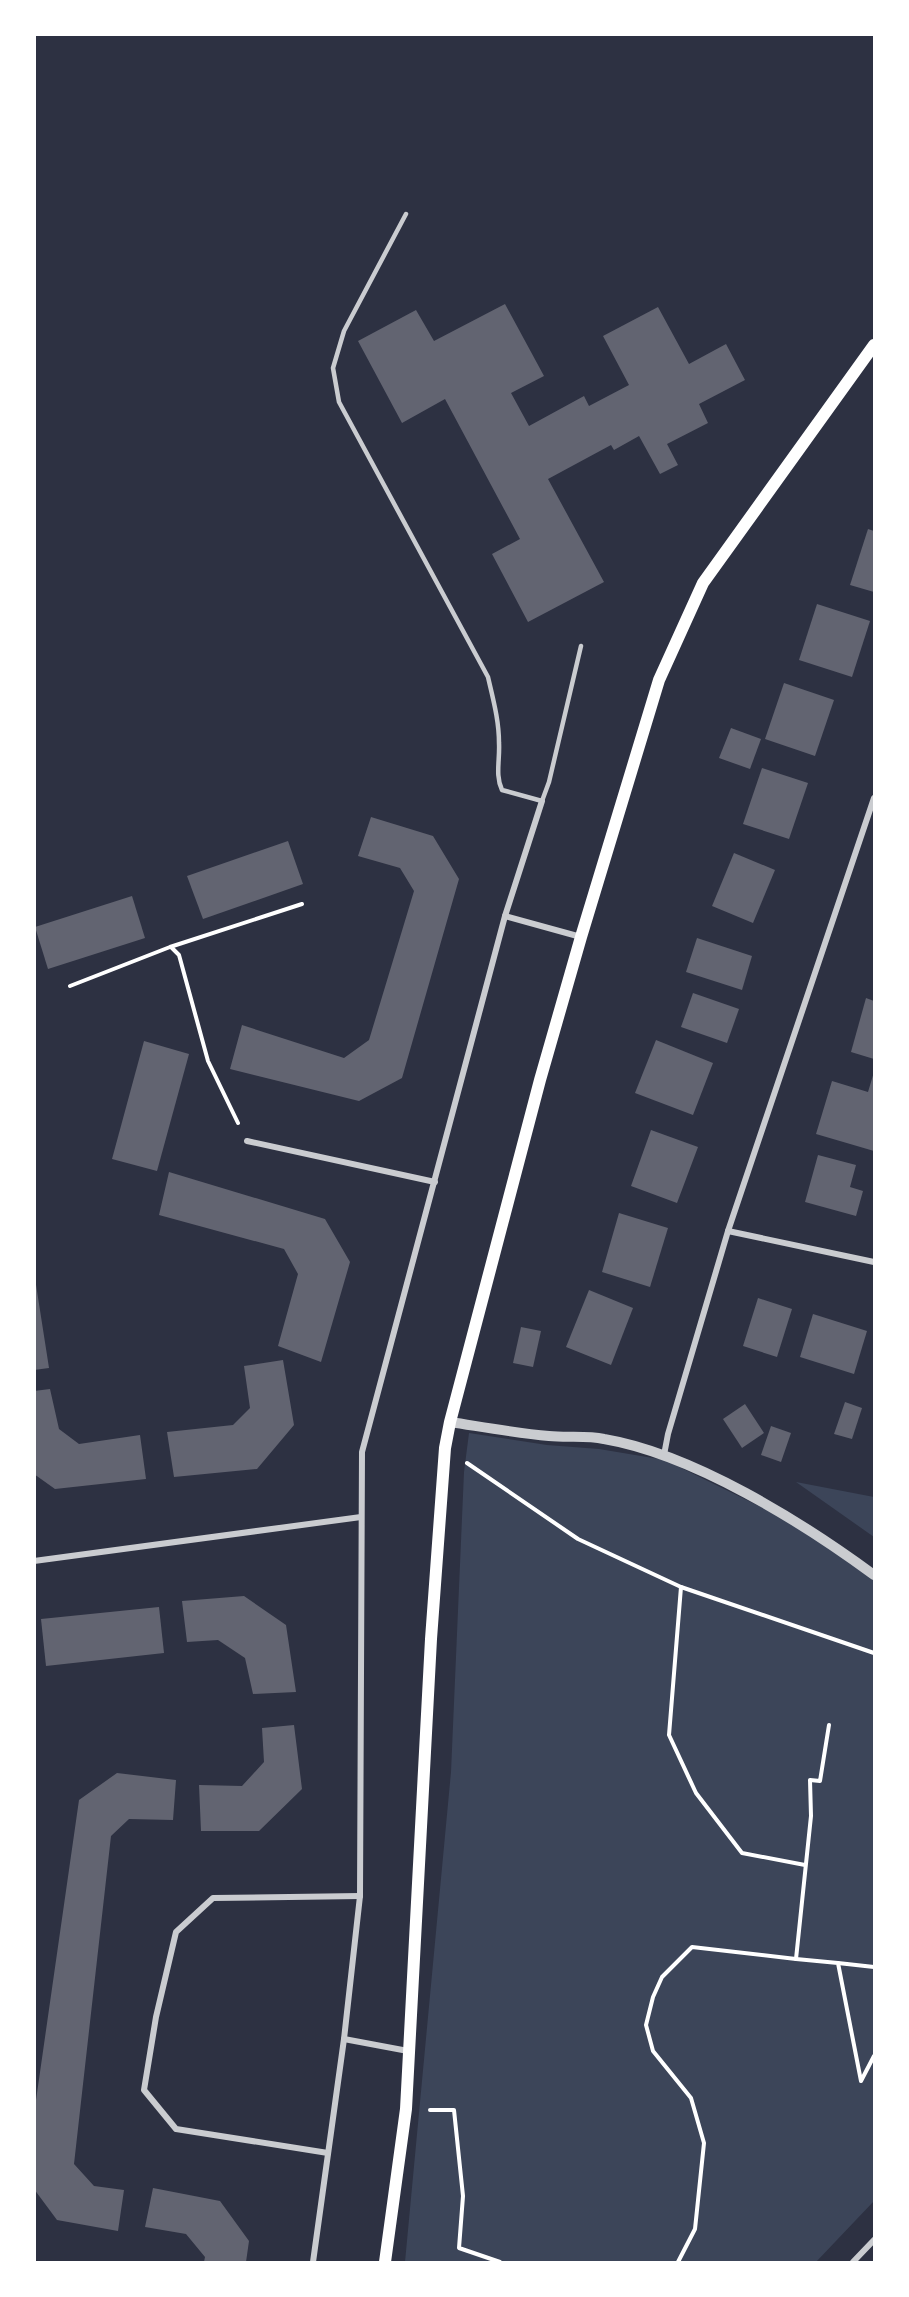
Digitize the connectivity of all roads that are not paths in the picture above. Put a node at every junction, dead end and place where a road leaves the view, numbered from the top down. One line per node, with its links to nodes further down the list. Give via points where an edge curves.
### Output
1 (406, 214): 6 (lane, via 344,331 333,368 339,402 488,677 497,711 498,780 502,790)
2 (874, 345): 3 (main road)
3 (871, 358): 8 (main road, via 703,583 659,680)
4 (581, 646): 6 (lane)
5 (874, 798): 11 (street)
6 (542, 801): 7 (street)
7 (505, 916): 8 (street); 10 (street)
8 (581, 937): 13 (main road)
9 (247, 1141): 10 (street)
10 (435, 1182): 15 (street, via 362,1452)
11 (728, 1231): 12 (street); 14 (street)
12 (874, 1262)
13 (450, 1422): 14 (street, via 550,1436 603,1438); 20 (main road, via 430,1639)
14 (664, 1455): 17 (street, via 770,1507)
15 (361, 1517): 16 (street); 18 (street)
16 (34, 1561)
17 (874, 1575)
18 (360, 1896): 19 (street); 21 (street, via 213,1898 176,1932 144,2090 176,2129)
19 (344, 2039): 20 (street); 21 (street)
20 (410, 2051): 24 (main road)
21 (328, 2153): 23 (street)
22 (874, 2240): 25 (street)
23 (313, 2262)
24 (385, 2262)
25 (853, 2262)

